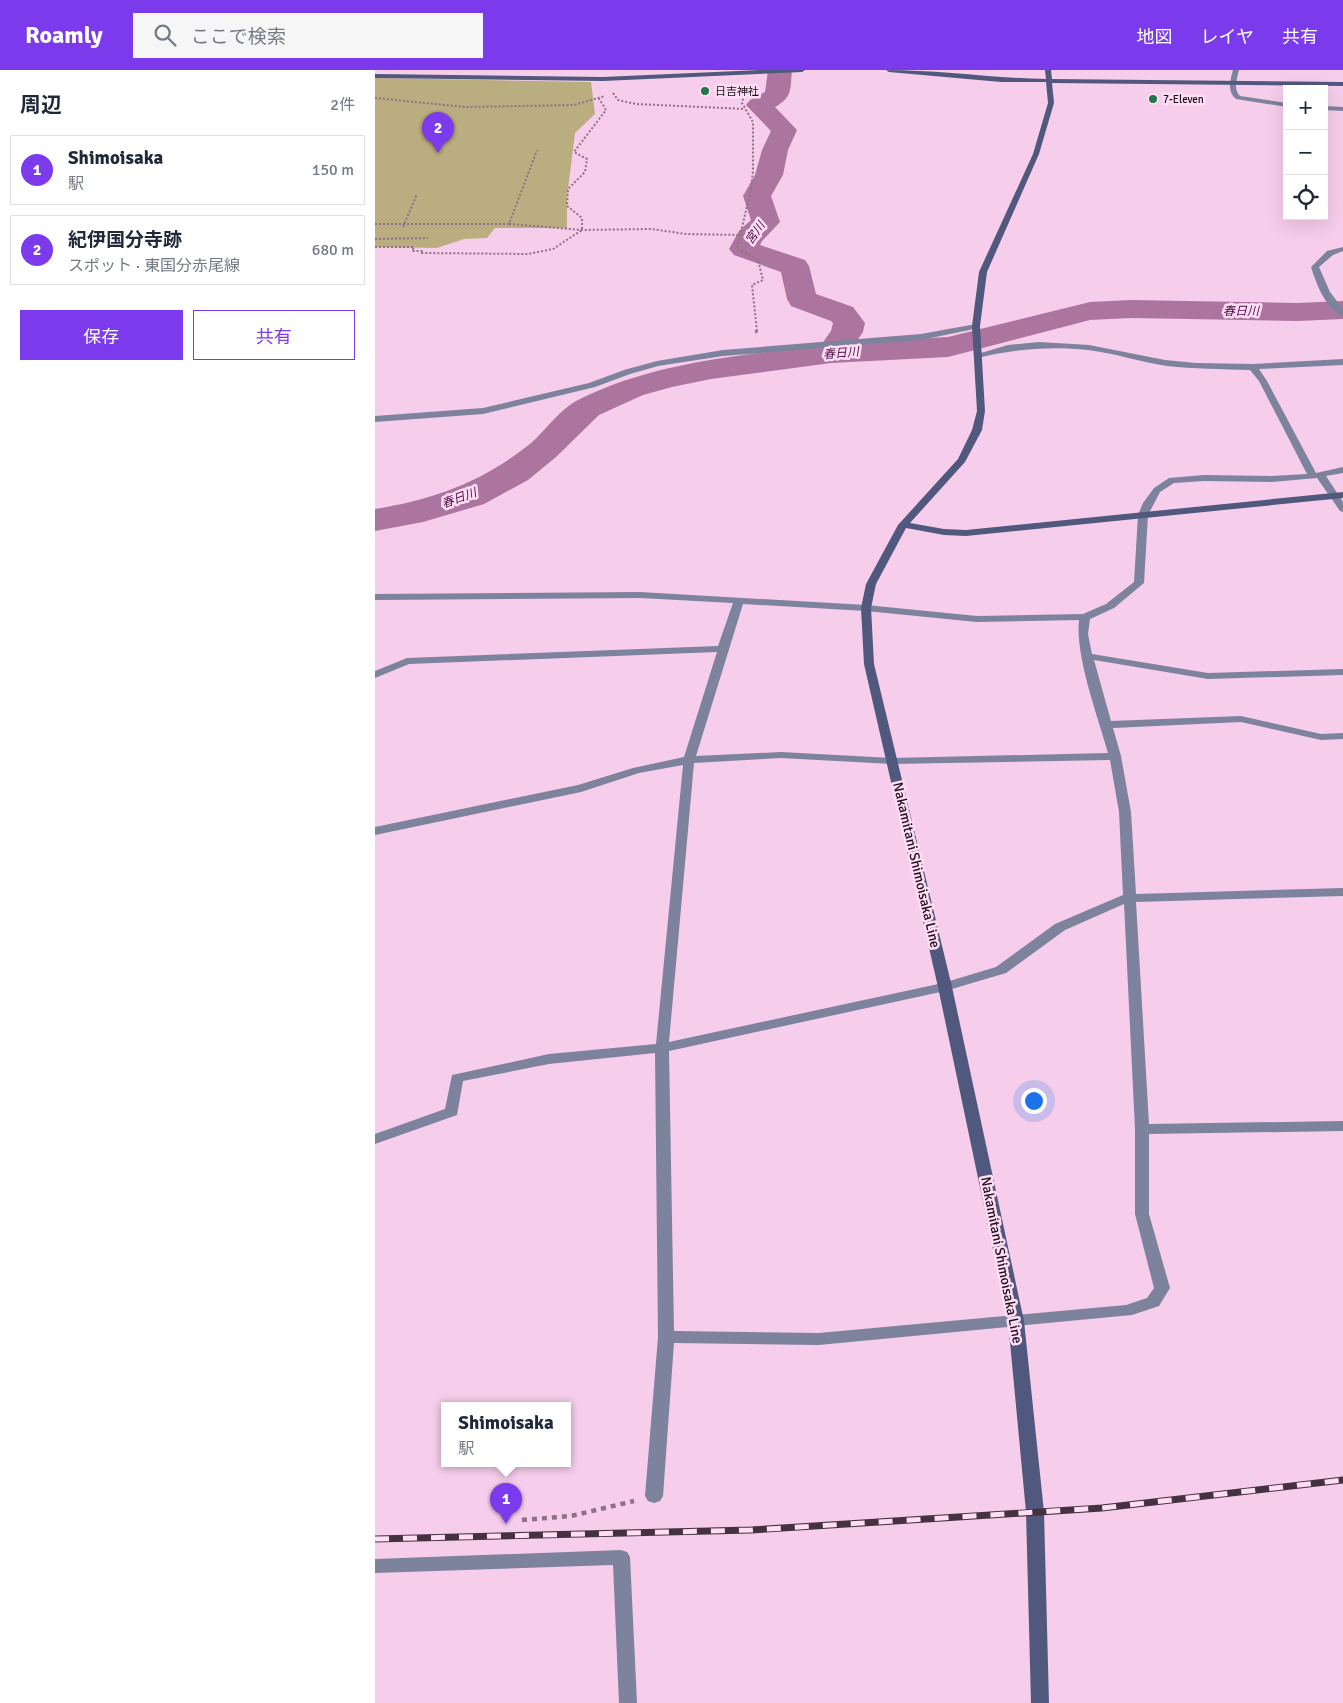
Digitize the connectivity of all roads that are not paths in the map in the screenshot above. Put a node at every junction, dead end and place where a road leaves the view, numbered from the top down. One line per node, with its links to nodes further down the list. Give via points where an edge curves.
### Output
1 (791, 70): 2 (main road); 6 (main road)
2 (802, 70)
3 (889, 70): 8 (main road, via 1001,80)
4 (1047, 70): 8 (main road, Nakamitani Shimoisaka Line)
5 (1237, 70): 9 (street)
6 (759, 71): 7 (main road, via 603,79)
7 (375, 76)
8 (1049, 80): 9 (main road); 16 (main road, Nakamitani Shimoisaka Line, via 1051,102 1047,124 983,272)
9 (1233, 84): 10 (main road); 11 (street, via 1234,94 1239,98)
10 (1343, 84)
11 (1283, 105)
12 (1328, 108): 13 (street)
13 (1343, 109)
14 (1343, 249): 15 (street, via 1330,253 1315,267 1319,282)
15 (1343, 314)
16 (976, 328): 17 (main road, Nakamitani Shimoisaka Line); 20 (street, via 921,337 723,353 657,364 592,385 483,411)
17 (978, 354): 19 (street, via 1008,348 1055,346 1089,348 1165,363); 26 (main road, Nakamitani Shimoisaka Line, via 981,411 977,430 962,460)
18 (1343, 362): 19 (street)
19 (1253, 367): 22 (street)
20 (375, 419)
21 (1343, 470): 22 (street)
22 (1317, 475): 23 (street); 25 (street, via 1172,480 1157,490)
23 (1338, 496): 24 (street); 25 (main road)
24 (1343, 509)
25 (1143, 515): 26 (main road, via 966,533); 30 (street, via 1139,582 1110,606)
26 (903, 525): 29 (main road, Nakamitani Shimoisaka Line, via 871,584)
27 (375, 597): 28 (street, via 640,594)
28 (739, 601): 29 (street); 31 (street)
29 (865, 608): 30 (street, via 977,619); 39 (main road, Nakamitani Shimoisaka Line, via 869,664)
30 (1085, 617): 32 (street, via 1083,634)
31 (724, 649): 34 (street, via 407,661); 38 (street)
32 (1087, 656): 33 (street, via 1208,676); 35 (street)
33 (1343, 672)
34 (375, 675)
35 (1106, 725): 36 (street, via 1241,719 1321,737); 37 (street)
36 (1343, 736)
37 (1115, 756): 39 (street); 42 (street, via 1125,812)
38 (689, 760): 39 (street, via 781,755); 40 (street, via 637,770 581,788); 44 (street)
39 (892, 760): 43 (main road, Nakamitani Shimoisaka Line)
40 (375, 832)
41 (1343, 892): 42 (street)
42 (1129, 898): 43 (street, via 1060,927 1001,970); 46 (street)
43 (945, 987): 44 (street); 48 (main road, Nakamitani Shimoisaka Line)
44 (662, 1048): 47 (street, via 549,1059 457,1078 452,1112); 49 (street)
45 (1343, 1126): 46 (street)
46 (1142, 1129): 48 (street, via 1142,1214 1163,1288 1153,1302 1126,1310)
47 (375, 1139)
48 (1016, 1321): 49 (street, via 819,1339); 53 (main road, Nakamitani Shimoisaka Line, via 1035,1512)
49 (666, 1337): 50 (street)
50 (654, 1496)
51 (375, 1566): 52 (street, via 621,1557)
52 (628, 1703)
53 (1041, 1703)

